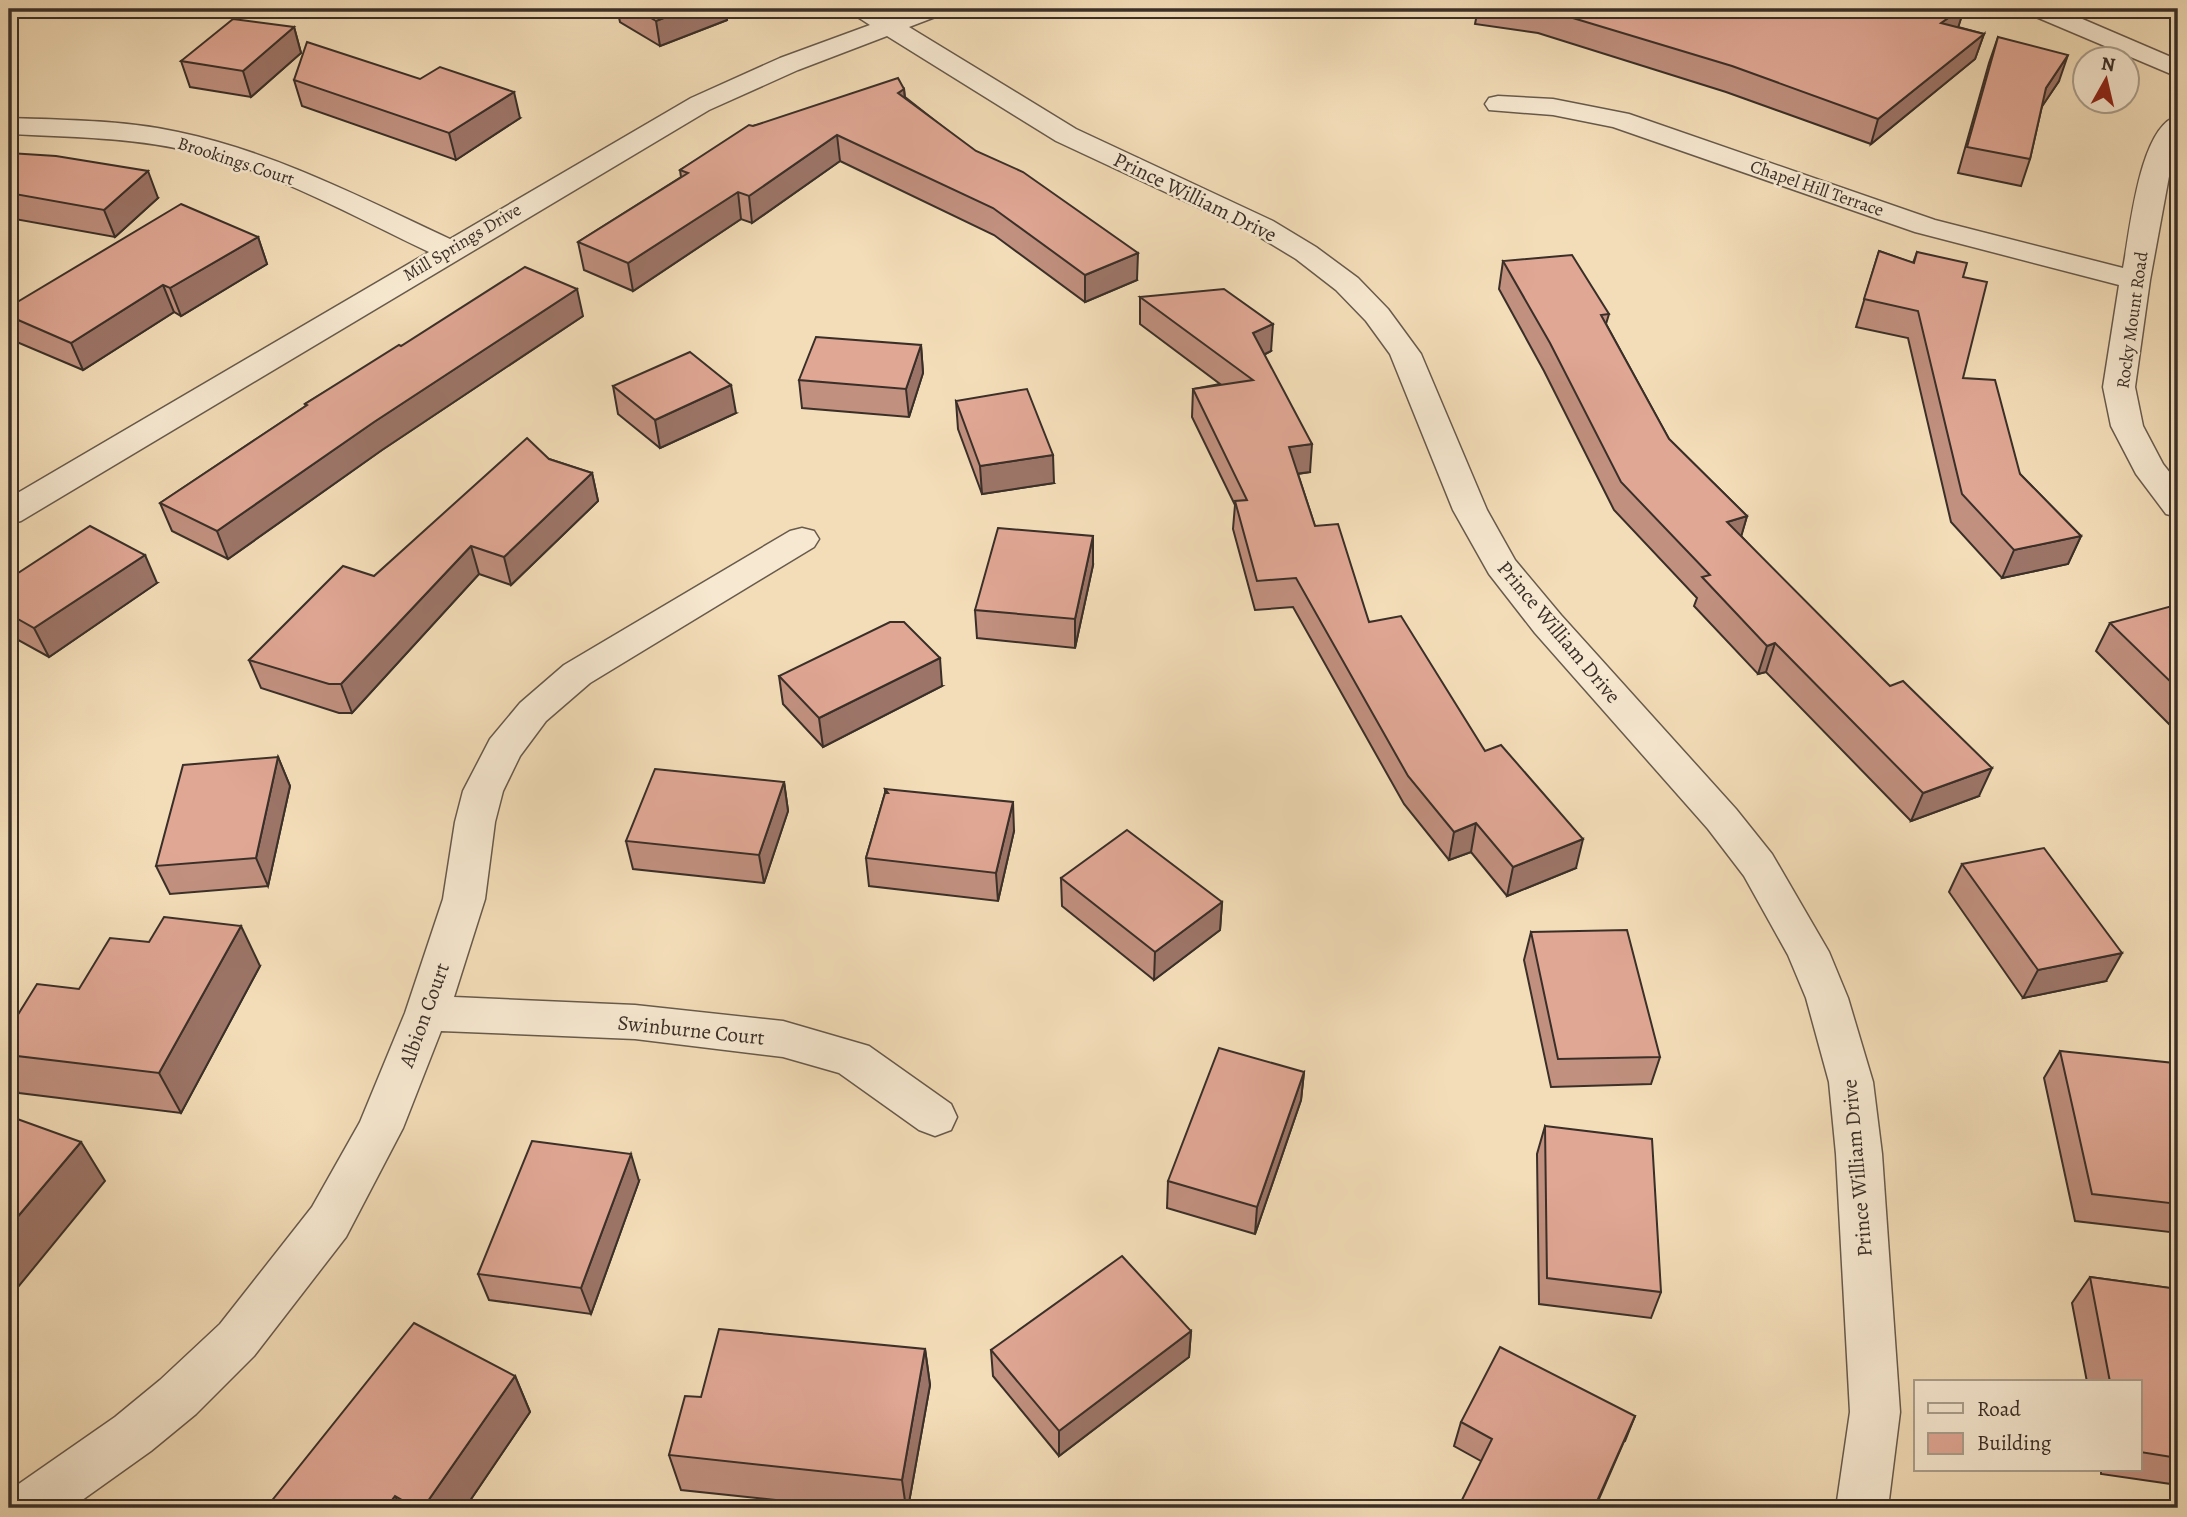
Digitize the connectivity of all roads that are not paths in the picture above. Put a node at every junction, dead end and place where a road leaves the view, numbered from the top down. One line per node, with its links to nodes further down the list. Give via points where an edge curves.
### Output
1 (934, 9): 3 (street, Mill Springs Drive)
2 (2038, 9): 4 (street)
3 (875, 17): 8 (street, Mill Springs Drive, via 789,64 699,104); 16 (street, Prince William Drive, via 1066,135 1263,227 1347,284 1377,315 1405,355 1470,510 1501,566 1758,866 1808,952 1827,998 1851,1082 1875,1412)
4 (2178, 69)
5 (1498, 104): 9 (street, Chapel Hill Terrace, via 1553,107 1619,120 1925,226)
6 (2178, 124): 9 (street, Rocky Mount Road, via 2158,160)
7 (9, 125): 8 (street, Brookings Court, via 144,134 199,145 277,172)
8 (449, 250): 11 (street, Mill Springs Drive)
9 (2135, 280): 10 (street, Rocky Mount Road, via 2119,387 2127,426 2148,467)
10 (2178, 506)
11 (9, 513)
12 (802, 539): 13 (street, Albion Court, via 577,674 525,721 503,749 483,790 464,899)
13 (427, 1013): 14 (street, Swinburne Court, via 635,1022 783,1040 853,1059); 15 (street, Albion Court, via 380,1128 329,1222 237,1340 133,1434)
14 (935, 1117)
15 (28, 1508)
16 (1862, 1508)

